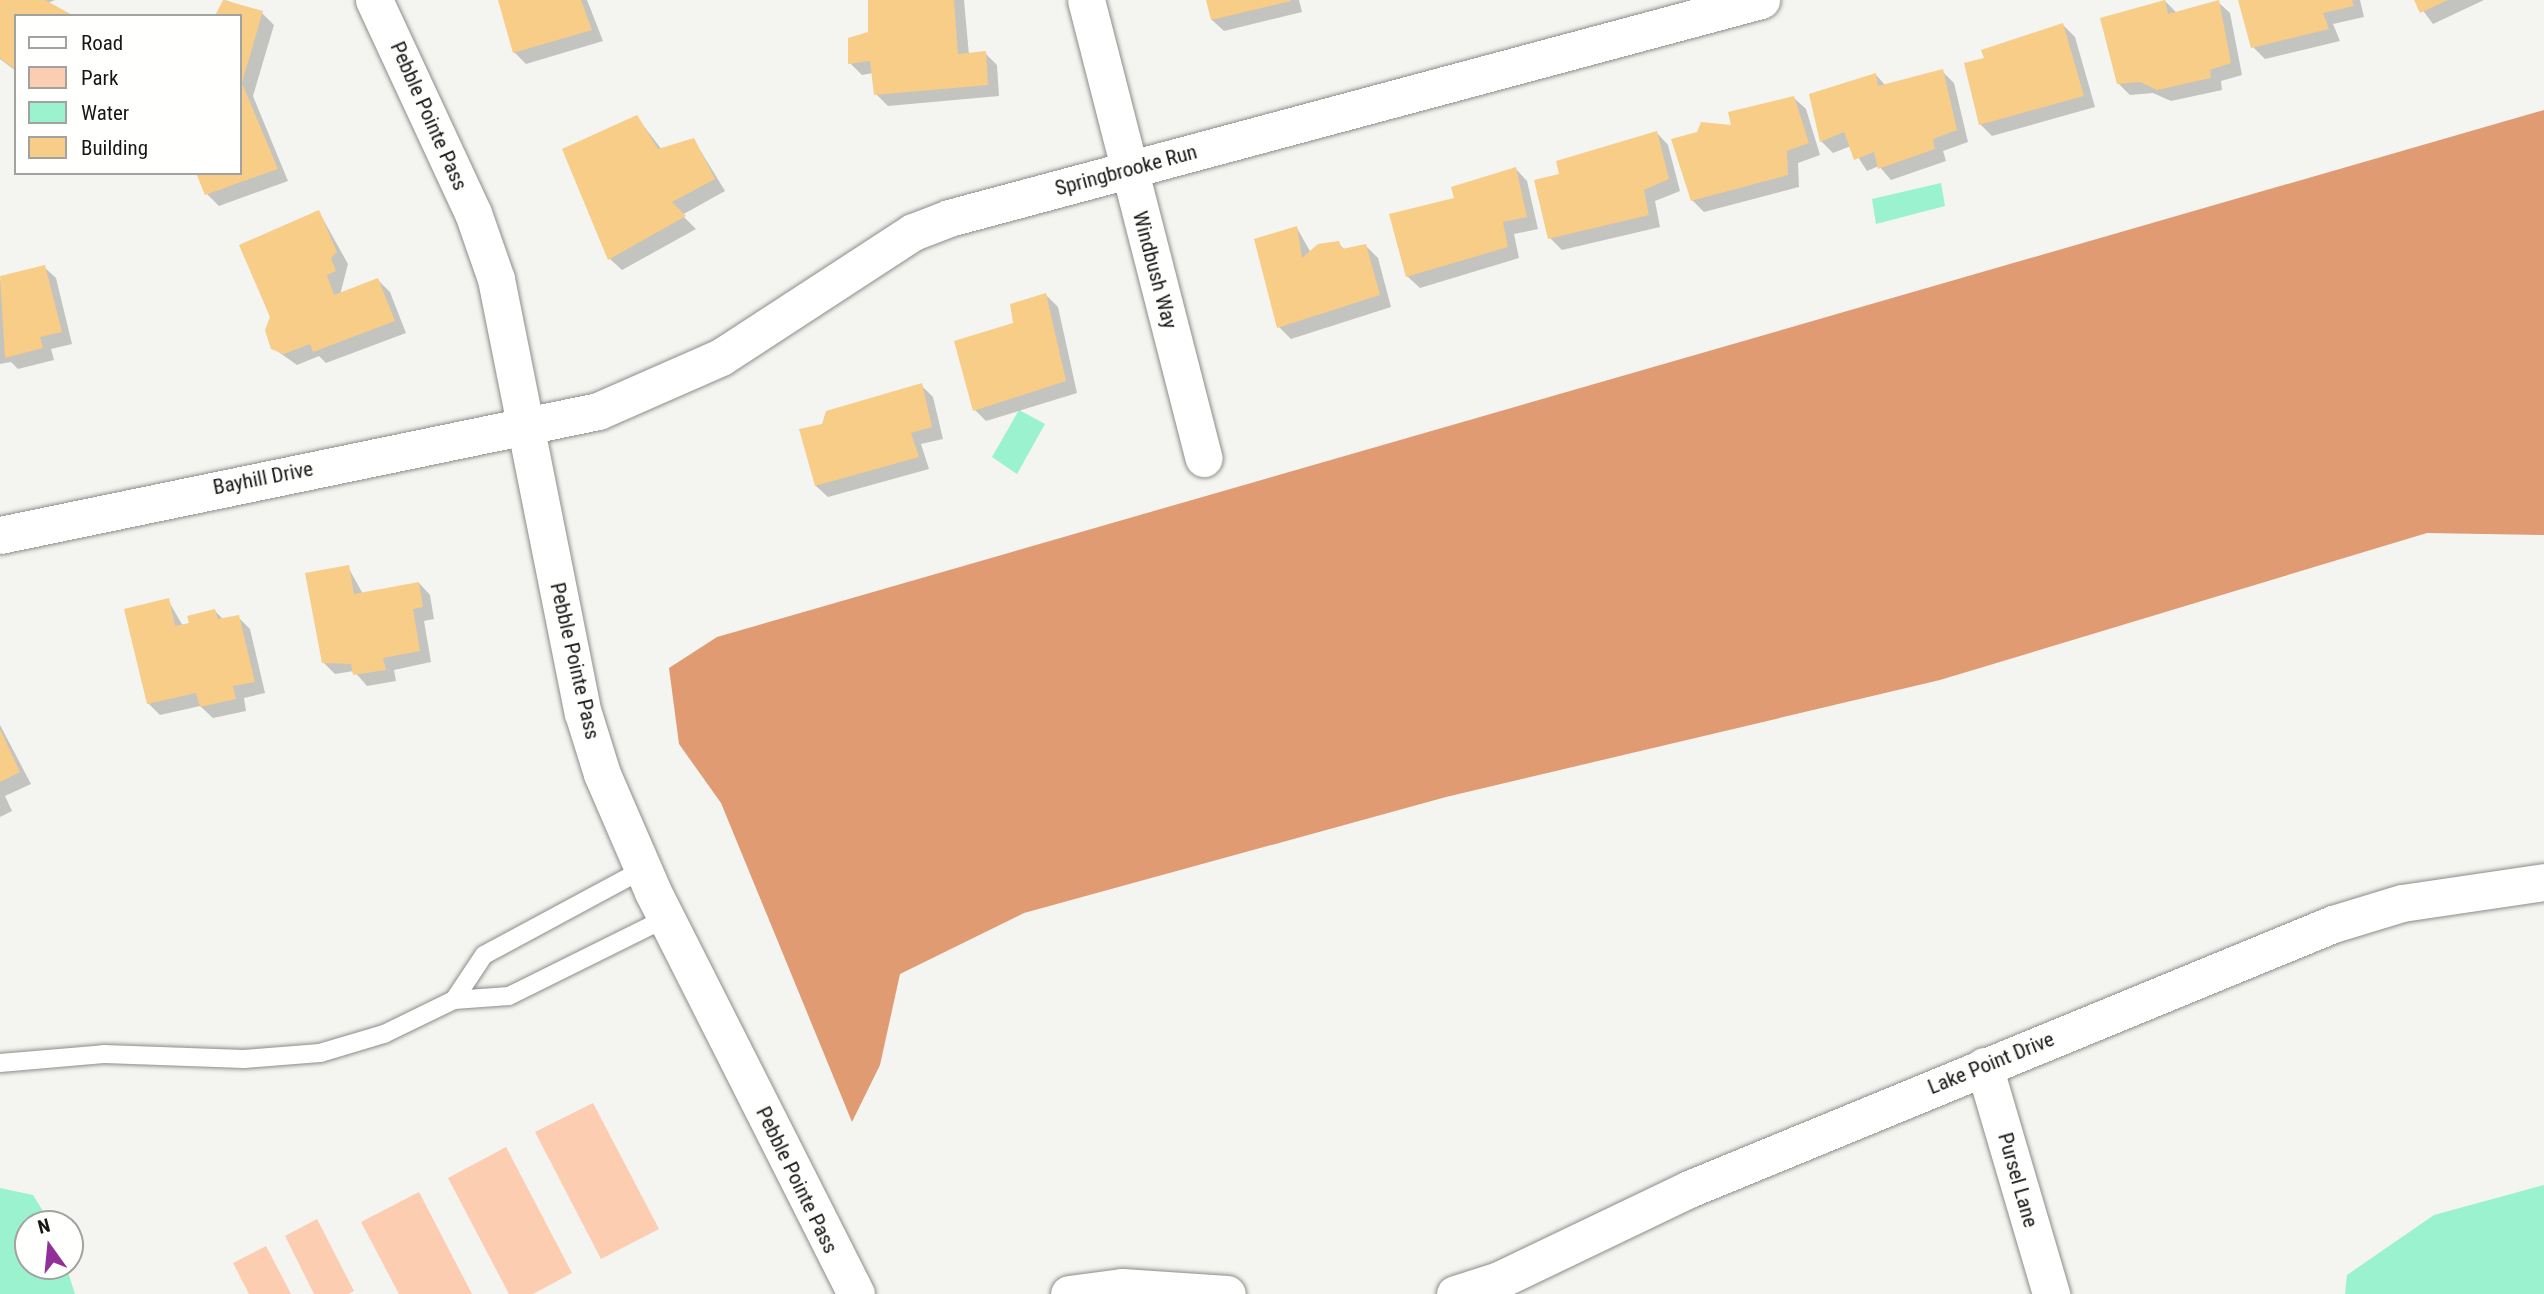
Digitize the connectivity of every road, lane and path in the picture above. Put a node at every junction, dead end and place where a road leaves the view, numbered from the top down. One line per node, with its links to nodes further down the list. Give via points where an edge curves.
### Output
1 (374, 0): 5 (street, Pebble Pointe Pass, via 477,224 506,316)
2 (1086, 0): 4 (street, Windbush Way)
3 (1761, 0): 4 (street, Springbrooke Run)
4 (1127, 170): 5 (street, Springbrooke Run, via 913,232 721,357 662,388 597,411); 6 (street, Windbush Way)
5 (527, 424): 7 (street, Bayhill Drive); 8 (street, Pebble Pointe Pass, via 583,713)
6 (1204, 458)
7 (0, 535)
8 (642, 870): 10 (street, Pebble Pointe Pass); 11 (lane, via 484,955)
9 (2544, 882): 13 (street, Lake Point Drive, via 2402,903 2333,924)
10 (666, 918): 11 (lane, via 509,996); 14 (street, Pebble Pointe Pass)
11 (454, 1000): 12 (lane, via 384,1034 320,1054 244,1059 104,1054)
12 (0, 1063)
13 (1984, 1066): 17 (street, Lake Point Drive); 18 (street, Pursel Lane)
14 (856, 1294)
15 (1069, 1294): 16 (street, via 1122,1287)
16 (1227, 1294)
17 (1455, 1294)
18 (2051, 1294)

